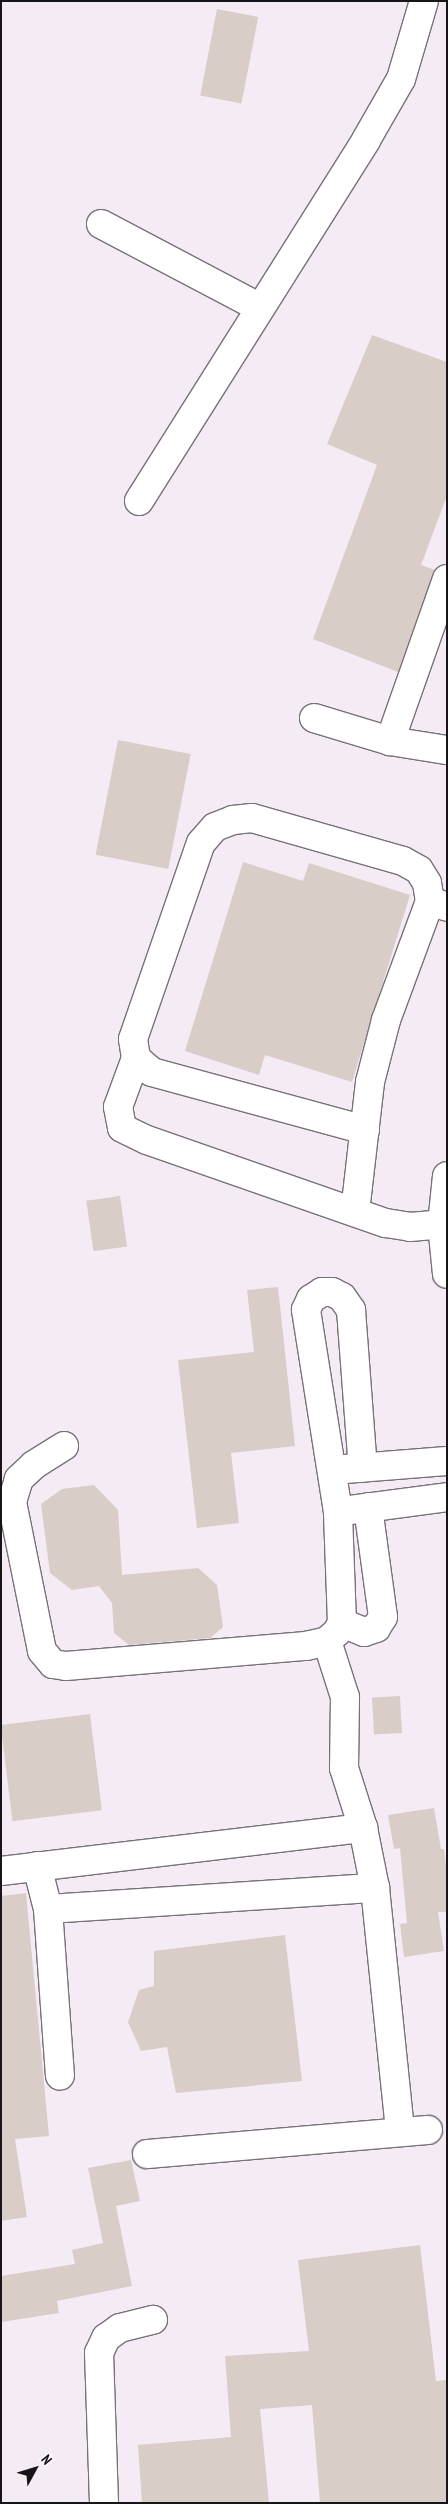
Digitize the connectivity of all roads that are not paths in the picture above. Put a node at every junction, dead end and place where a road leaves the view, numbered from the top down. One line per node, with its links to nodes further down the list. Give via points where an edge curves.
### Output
1 (424, 1): 3 (street, via 401,79)
2 (101, 224): 3 (street)
3 (260, 308): 4 (street)
4 (138, 502)
5 (447, 579): 7 (street)
6 (314, 718): 7 (street)
7 (390, 741): 8 (street)
8 (447, 750)
9 (438, 904): 10 (street, via 419,870 403,861 252,818 215,826 201,843 133,1039); 11 (street, via 386,1020 370,1082)
10 (136, 1058): 11 (street, via 152,1072); 13 (street, via 118,1107 122,1128 147,1140)
11 (365, 1130): 13 (street)
12 (447, 1176): 14 (street)
13 (356, 1212): 14 (street, via 410,1227)
14 (442, 1224): 15 (street)
15 (447, 1274)
16 (64, 1446): 23 (street, via 34,1464 19,1479 12,1502 42,1651 53,1664 66,1666 306,1646)
17 (447, 1461): 18 (street)
18 (363, 1468): 19 (street); 19 (street, via 351,1310 342,1297 322,1292 312,1298 306,1310)
19 (334, 1471): 22 (street)
20 (447, 1497): 21 (street)
21 (368, 1508): 22 (street); 23 (street, via 382,1617 376,1628 364,1632)
22 (338, 1512): 23 (street)
23 (334, 1632): 24 (street, via 345,1697 344,1768)
24 (363, 1828): 25 (street); 27 (street)
25 (37, 1866): 26 (street); 28 (street)
26 (1, 1871)
27 (375, 1888): 28 (street); 31 (street)
28 (48, 1909): 29 (street)
29 (60, 2076)
30 (428, 2130): 31 (street)
31 (400, 2131): 32 (street)
32 (146, 2154)
33 (153, 2320): 34 (street, via 120,2328 106,2338 99,2353)
34 (104, 2503)

